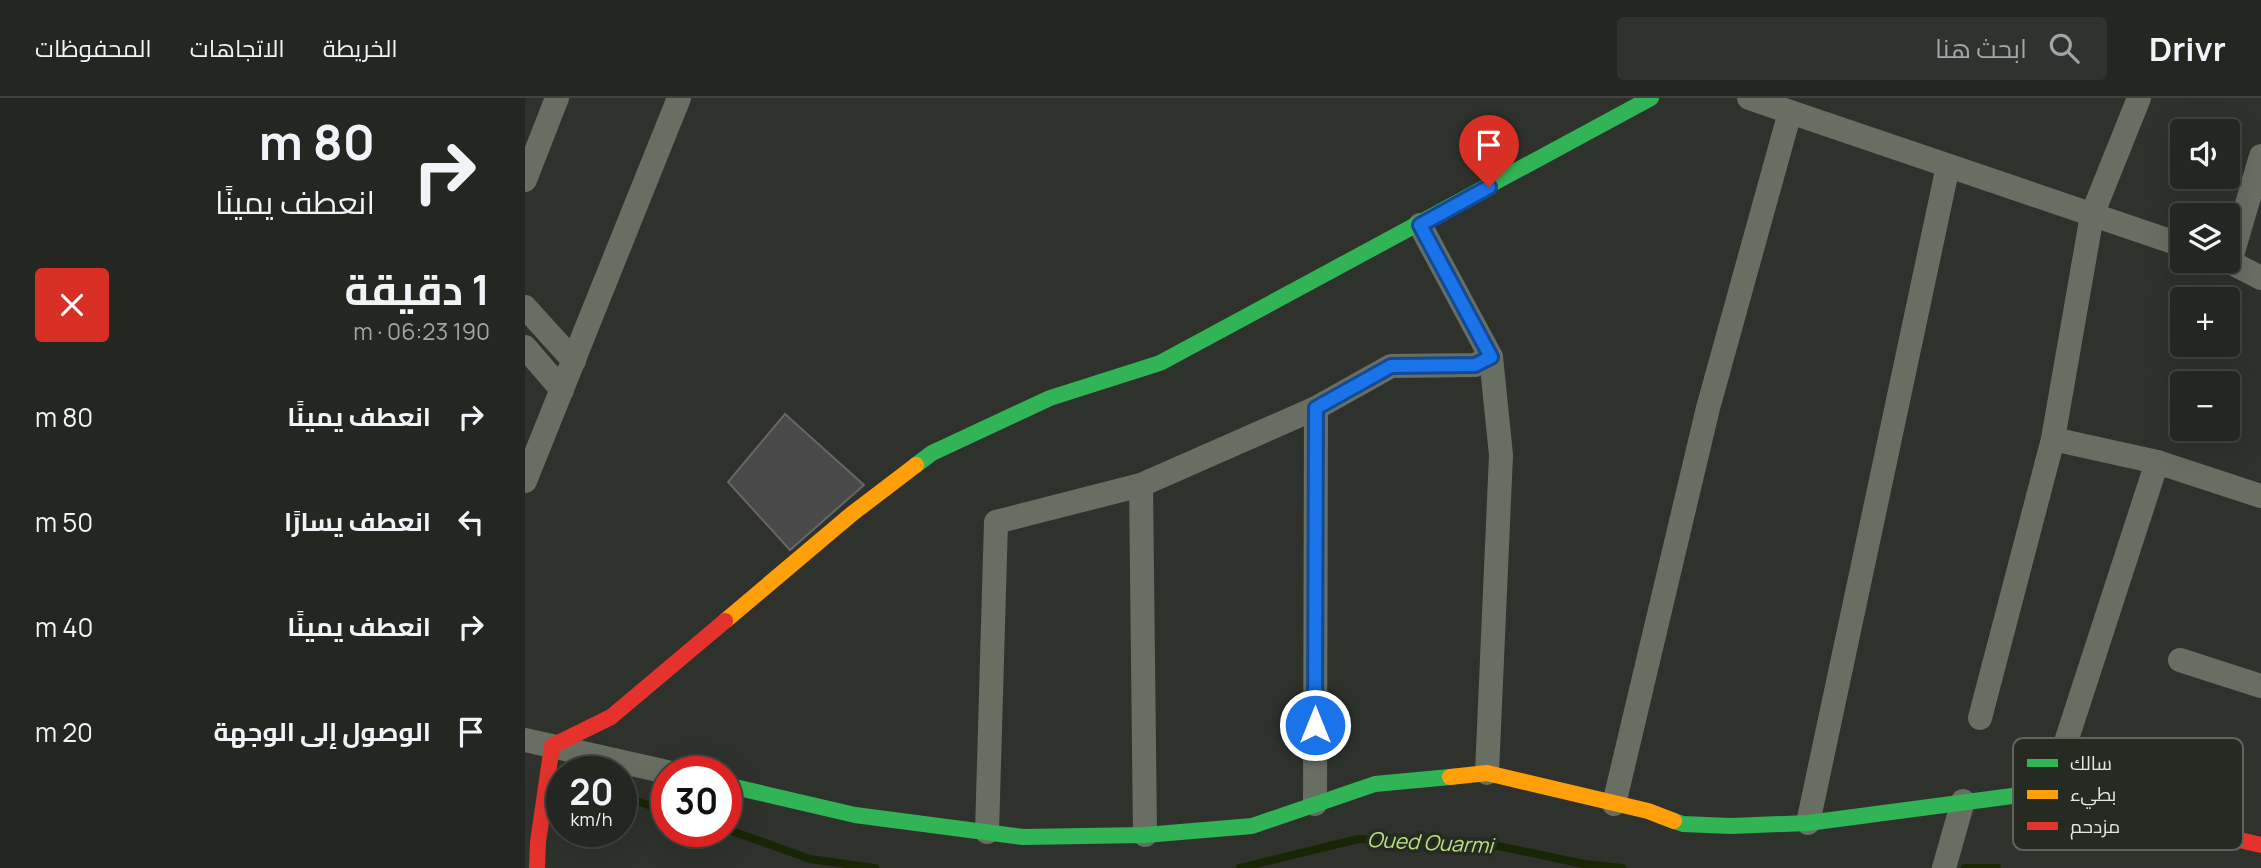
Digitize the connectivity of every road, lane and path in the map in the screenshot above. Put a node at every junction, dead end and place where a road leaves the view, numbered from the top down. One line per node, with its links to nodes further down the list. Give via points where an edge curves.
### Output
1 (557, 98): 9 (street)
2 (679, 98): 19 (street)
3 (1651, 98): 11 (street)
4 (1749, 98): 6 (street)
5 (2139, 98): 10 (street)
6 (1790, 112): 8 (street); 38 (street, via 1708,408)
7 (2261, 156): 12 (street)
8 (1948, 166): 10 (street); 40 (street)
9 (525, 180)
10 (2092, 215): 13 (street); 22 (street)
11 (1420, 225): 18 (street); 32 (street, via 1160,363 1050,398 932,453 853,513 611,716)
12 (2240, 225)
13 (2170, 241)
14 (2240, 267): 15 (street)
15 (2261, 278)
16 (525, 307): 19 (street)
17 (525, 347): 20 (street)
18 (1491, 357): 21 (street, via 1475,365 1391,366); 34 (street, via 1501,455)
19 (573, 362): 20 (street)
20 (562, 390): 24 (street)
21 (1316, 408): 25 (street); 39 (street)
22 (2053, 439): 23 (street); 29 (street)
23 (2157, 462): 26 (street); 30 (street)
24 (525, 481)
25 (1141, 485): 41 (street, via 996,522); 42 (street)
26 (2261, 496)
27 (2181, 660): 28 (street)
28 (2261, 686)
29 (1980, 718)
30 (2067, 738)
31 (525, 740): 32 (street)
32 (550, 753): 33 (street); 45 (street)
33 (651, 769)
34 (1487, 773): 38 (street); 39 (street, via 1375,784)
35 (742, 789): 41 (street, via 855,815)
36 (2013, 795): 37 (street)
37 (1963, 801): 40 (street); 46 (street)
38 (1614, 803): 40 (street, via 1683,824)
39 (1315, 804): 42 (street, via 1252,825)
40 (1808, 822)
41 (988, 832): 42 (street, via 1023,837)
42 (1146, 835)
43 (2243, 841): 44 (street)
44 (2261, 845)
45 (537, 868)
46 (1944, 868)

